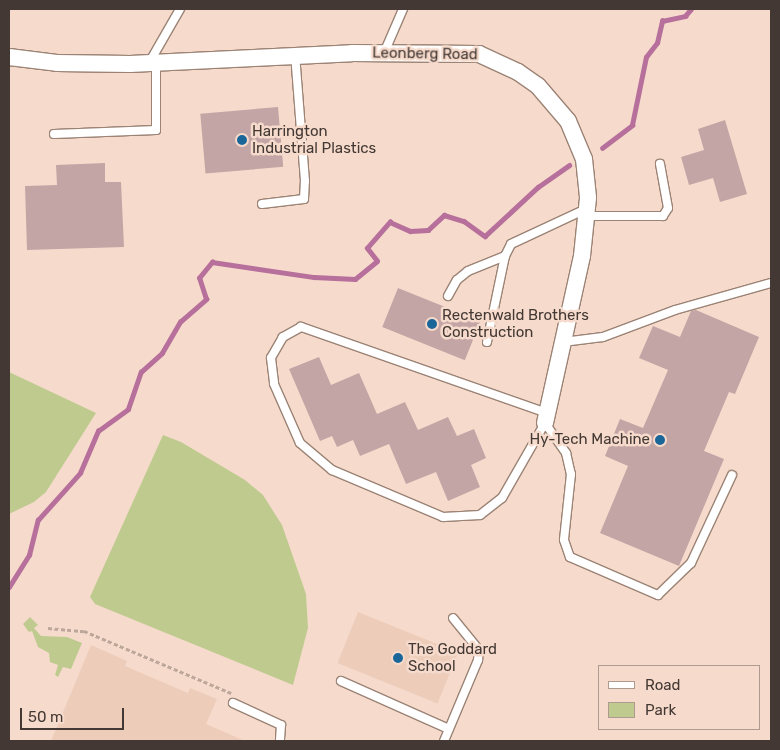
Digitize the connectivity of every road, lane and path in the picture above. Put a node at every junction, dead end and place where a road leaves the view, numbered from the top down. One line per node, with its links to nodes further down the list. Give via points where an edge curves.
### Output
1 (180, 9): 6 (lane)
2 (403, 9): 3 (lane)
3 (384, 53): 4 (street, Leonberg Road); 10 (street, Leonberg Road, via 478,54 497,60 538,86 568,120 578,140 585,167)
4 (295, 55): 6 (street, Leonberg Road); 9 (lane, via 304,199)
5 (9, 57): 6 (street, Leonberg Road, via 57,63)
6 (153, 63): 7 (lane, via 156,130)
7 (54, 134)
8 (660, 164): 10 (lane, via 668,208 663,216)
9 (262, 204)
10 (588, 212): 11 (lane, via 511,244); 15 (street, Leonberg Road)
11 (505, 256): 13 (lane, via 468,271 457,280); 14 (lane)
12 (771, 283): 15 (lane, via 675,310 603,337)
13 (448, 296)
14 (486, 342)
15 (563, 342): 16 (street, Leonberg Road)
16 (546, 418): 16 (lane, via 301,327 283,337 271,358 274,384 300,443 332,470 443,517 480,516 502,498); 17 (lane, via 566,453 571,474 564,540 570,557 658,595 691,563)
17 (732, 474)
18 (453, 618): 23 (lane, via 479,650 478,660)
19 (48, 628): 21 (path, via 84,631)
20 (341, 681): 23 (lane)
21 (231, 694)
22 (233, 703): 24 (lane, via 281,725 283,734)
23 (449, 729): 25 (lane)
24 (280, 741)
25 (444, 741)

